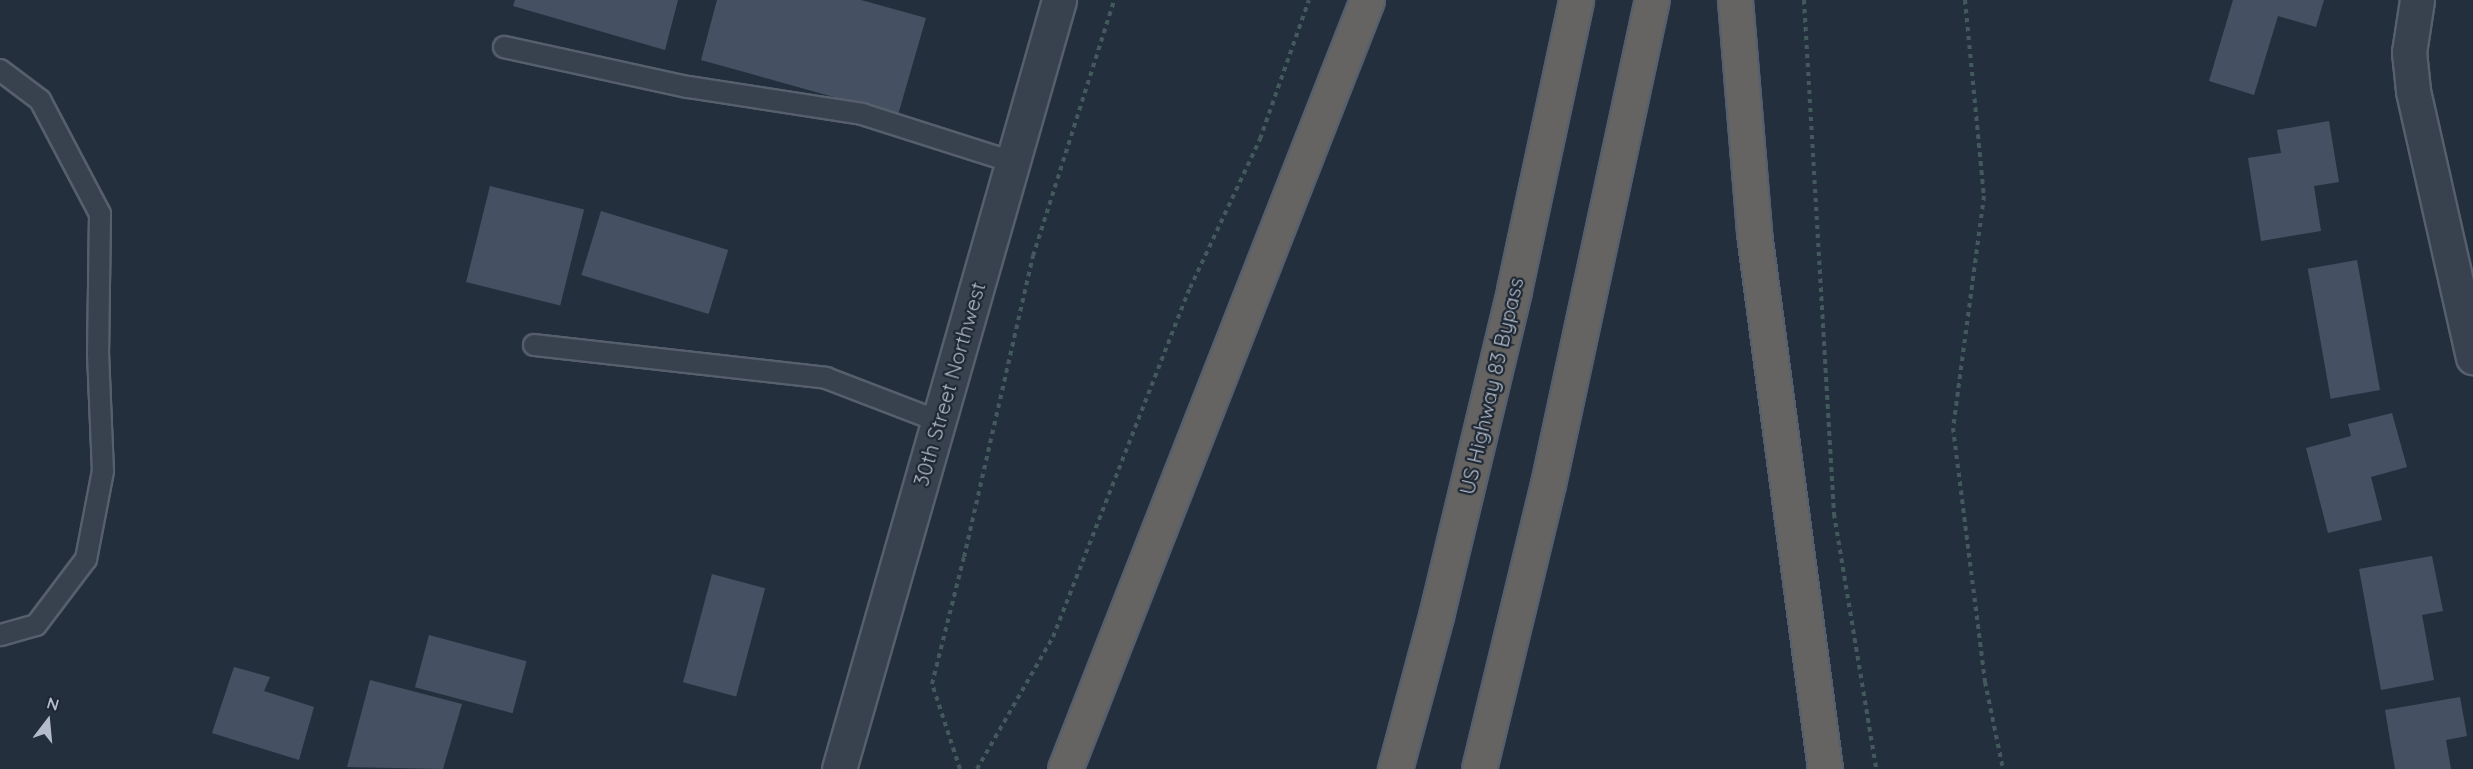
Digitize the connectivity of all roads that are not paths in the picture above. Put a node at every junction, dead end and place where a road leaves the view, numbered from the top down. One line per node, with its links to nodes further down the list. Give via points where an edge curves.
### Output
1 (1059, 0): 9 (street, 30th Street Northwest)
2 (1367, 0): 15 (highway)
3 (1576, 0): 16 (highway, US Highway 83 Bypass, via 1514,290)
4 (1652, 0): 17 (highway, via 1548,483)
5 (1736, 0): 18 (highway, via 1754,233)
6 (2417, 0): 11 (street, via 2409,52 2413,91)
7 (504, 47): 9 (lane, via 688,87 862,114)
8 (0, 70): 13 (lane, via 40,100 100,214 98,353 103,471 86,559 36,625)
9 (1012, 162): 12 (street, 30th Street Northwest)
10 (534, 345): 12 (lane, via 826,378)
11 (2473, 357)
12 (938, 421): 14 (street, 30th Street Northwest)
13 (0, 635)
14 (839, 769)
15 (1065, 769)
16 (1395, 769)
17 (1479, 769)
18 (1825, 769)

